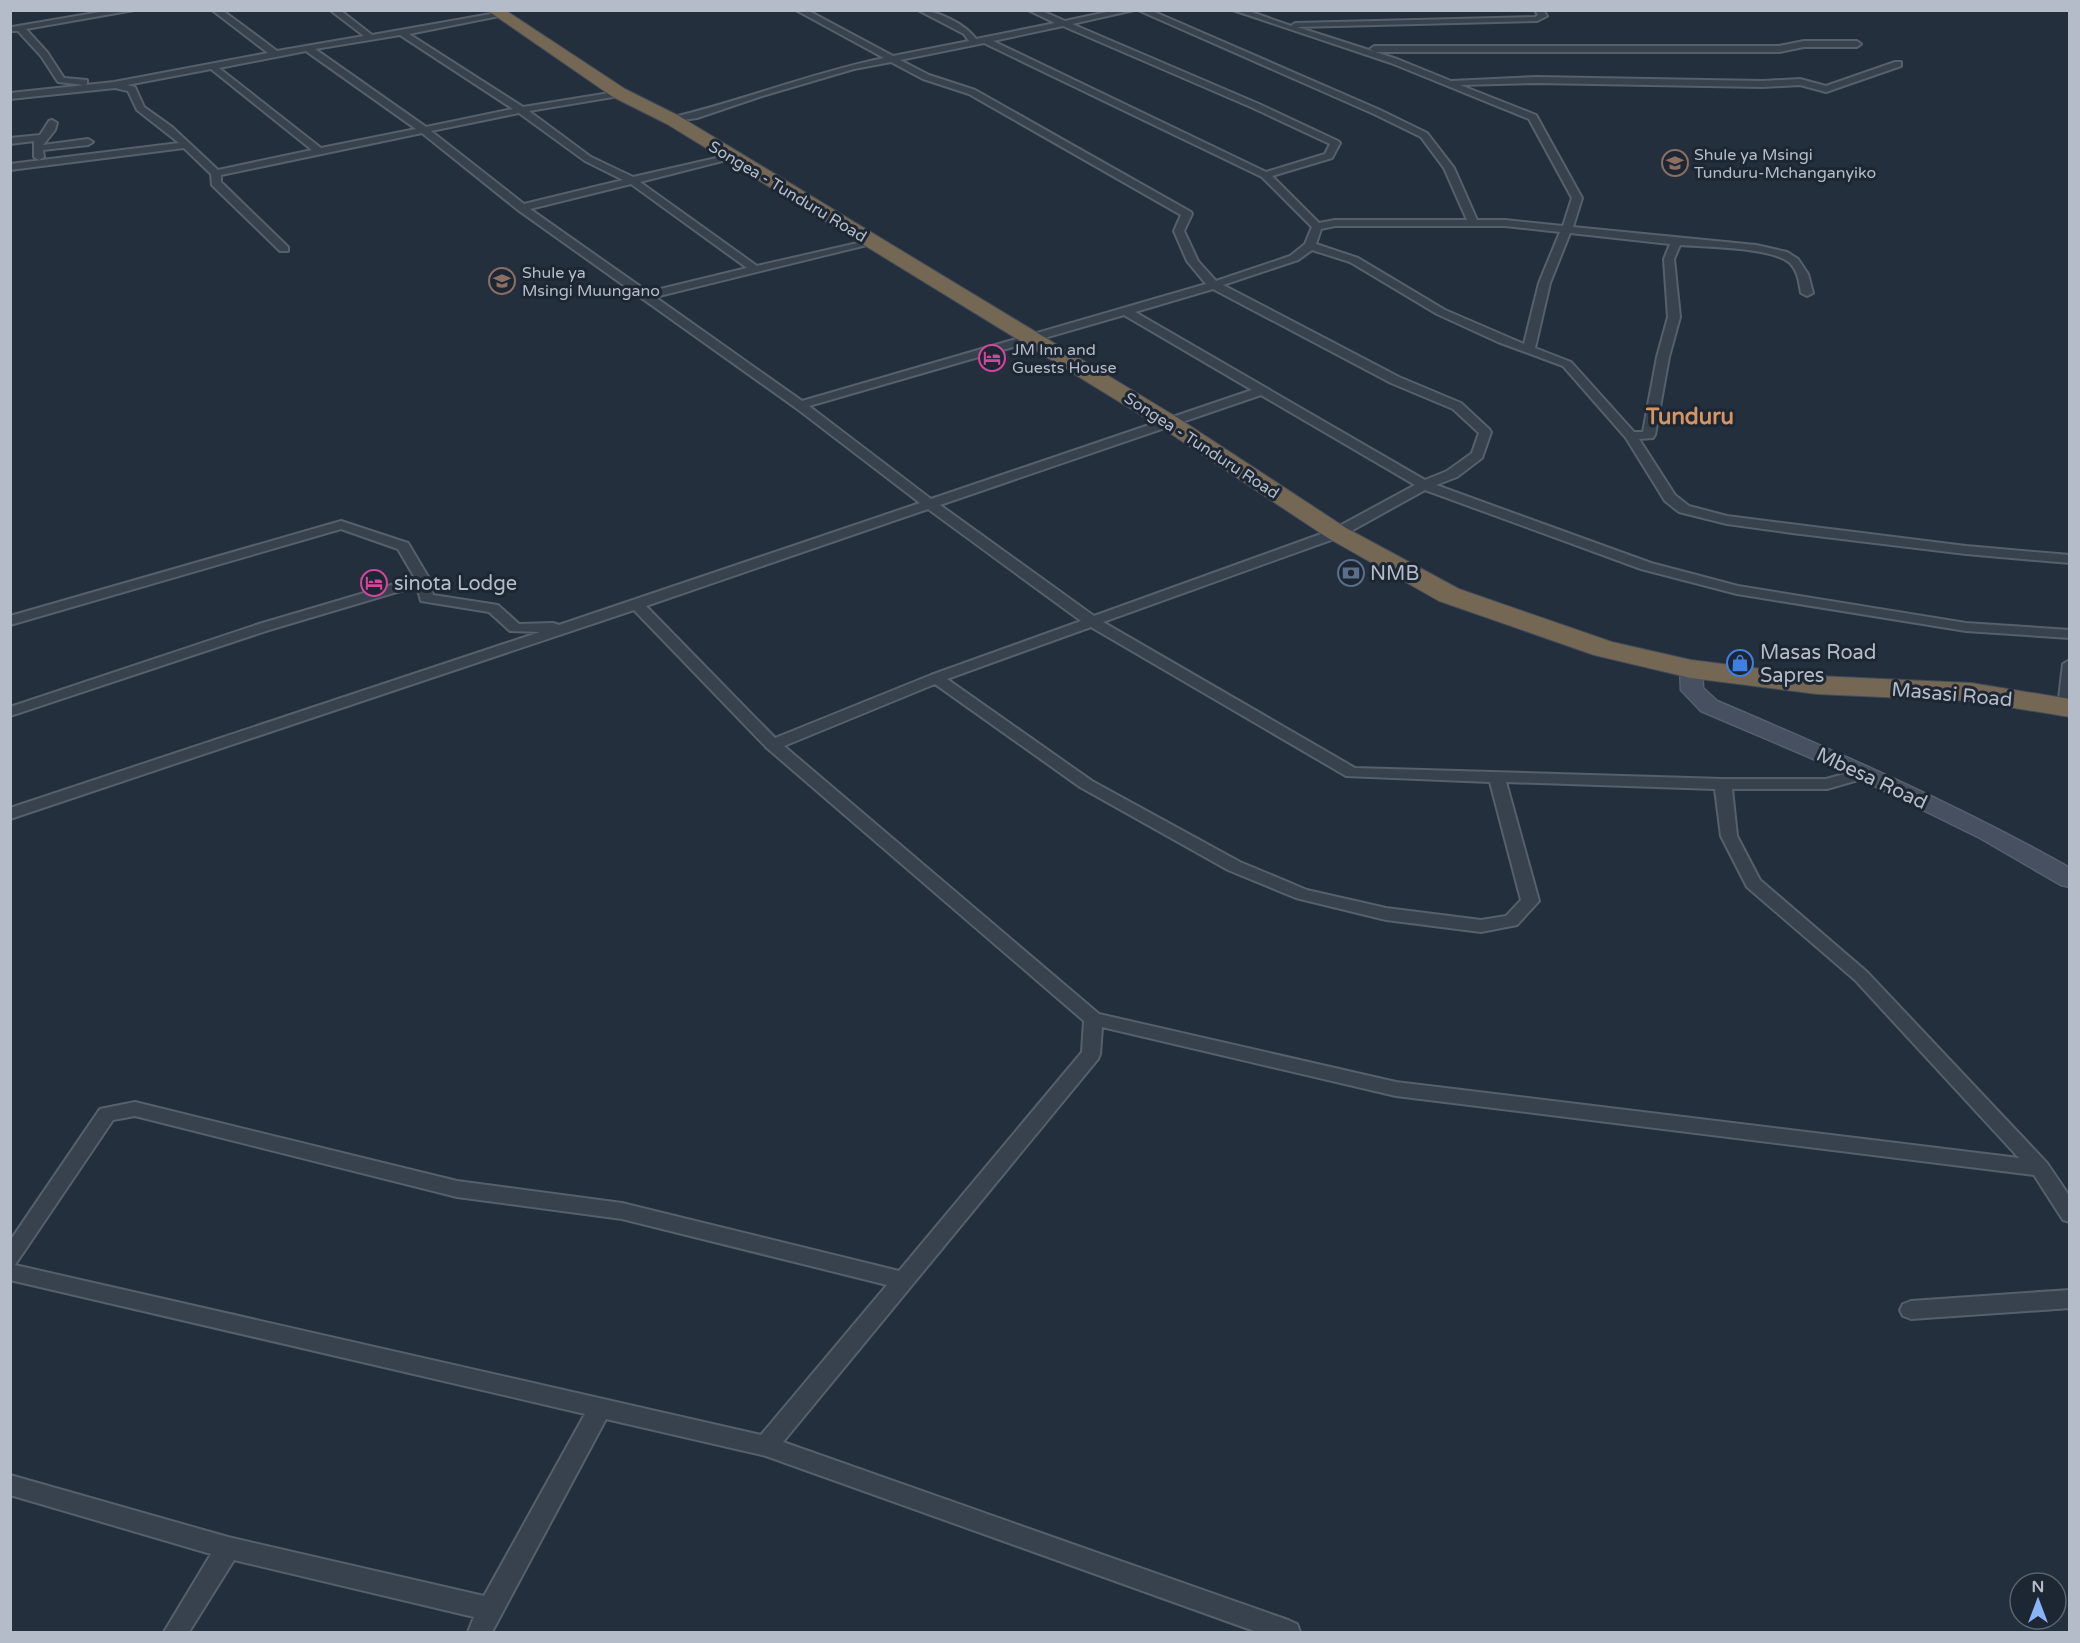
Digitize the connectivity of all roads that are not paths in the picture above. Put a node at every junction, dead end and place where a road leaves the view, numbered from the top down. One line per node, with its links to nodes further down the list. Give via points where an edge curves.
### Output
1 (62, 10): 13 (street)
2 (130, 10): 13 (street)
3 (216, 10): 24 (street)
4 (334, 10): 18 (street)
5 (800, 10): 25 (street)
6 (922, 10): 20 (street, via 968,32)
7 (1032, 10): 14 (street)
8 (1131, 10): 14 (street)
9 (1142, 10): 48 (street, via 1424,135 1449,168)
10 (1237, 10): 15 (street)
11 (1539, 10): 15 (street, via 1543,15 1537,19)
12 (497, 12): 17 (street); 30 (highway, Songea - Tunduru Road)
13 (71, 21): 16 (street)
14 (1066, 24): 19 (street); 45 (street, via 1335,143 1329,156)
15 (1282, 25): 23 (street)
16 (15, 29): 29 (street, via 44,54 62,81)
17 (402, 33): 18 (street); 32 (street)
18 (371, 38): 22 (street)
19 (986, 40): 20 (street); 45 (street)
20 (974, 42): 25 (street)
21 (1857, 44): 23 (street, via 1804,44 1779,49)
22 (308, 48): 24 (street); 35 (street)
23 (1349, 48): 28 (street)
24 (275, 54): 27 (street)
25 (894, 59): 33 (street, via 853,67); 56 (street, via 926,76 972,92 1187,214 1179,231 1188,254)
26 (1898, 64): 28 (street, via 1826,88 1800,81)
27 (212, 66): 29 (street); 40 (street)
28 (1447, 82): 50 (street, via 1533,117 1577,198)
29 (114, 85): 31 (street); 39 (street, via 132,89 140,108)
30 (619, 93): 32 (street); 33 (highway, Songea - Tunduru Road)
31 (10, 96)
32 (521, 110): 35 (street); 46 (street, via 588,159)
33 (673, 120): 41 (highway, Songea - Tunduru Road)
34 (52, 123): 38 (street)
35 (424, 130): 40 (street); 47 (street)
36 (10, 141): 38 (street)
37 (88, 142): 38 (street)
38 (39, 143): 42 (street)
39 (186, 145): 42 (street); 44 (street)
40 (320, 152): 44 (street)
41 (731, 156): 46 (street); 51 (highway, Songea - Tunduru Road)
42 (39, 164): 43 (street)
43 (10, 167)
44 (216, 173): 54 (street, via 216,183)
45 (1265, 174): 49 (street)
46 (633, 181): 47 (street); 55 (street)
47 (522, 208): 58 (street)
48 (1473, 222): 49 (street, via 1356,222); 50 (street)
49 (1317, 227): 53 (street)
50 (1569, 229): 52 (street); 61 (street, via 1537,304)
51 (871, 241): 55 (street); 60 (highway, Songea - Tunduru Road)
52 (1676, 242): 57 (street, via 1756,248 1783,255 1794,261 1803,274); 65 (street, via 1669,259 1674,317 1656,404 1648,435)
53 (1310, 246): 56 (street, via 1294,258); 61 (street, via 1354,260 1441,312)
54 (284, 249)
55 (756, 270): 58 (street)
56 (1214, 285): 59 (street); 66 (street, via 1395,380 1457,406 1485,432 1478,455 1452,474)
57 (1807, 293)
58 (647, 296): 63 (street)
59 (1124, 310): 60 (street); 62 (street)
60 (1030, 338): 63 (street); 64 (highway, Songea - Tunduru Road)
61 (1529, 349): 65 (street, via 1566,364)
62 (1264, 390): 64 (street); 66 (street)
63 (800, 405): 67 (street)
64 (1170, 423): 67 (street); 68 (highway, Songea - Tunduru Road)
65 (1631, 436): 69 (street, via 1670,498 1684,509 1727,520)
66 (1424, 485): 68 (street); 75 (street, via 1646,566 1737,591 1966,627)
67 (928, 503): 71 (street); 73 (street)
68 (1337, 533): 73 (street); 77 (highway, Songea - Tunduru Road, via 1449,595 1604,649)
69 (2070, 559)
70 (423, 580): 72 (street, via 403,546 341,525); 74 (street, via 426,598 493,608 515,628); 80 (street, via 264,627)
71 (637, 604): 74 (street); 81 (street)
72 (10, 621)
73 (1094, 623): 78 (street); 83 (street, via 1352,773)
74 (570, 627): 85 (street)
75 (2070, 634)
76 (2070, 664): 79 (street)
77 (1691, 669): 79 (highway, Masasi Road, via 1817,685 1971,692); 82 (main road, Mbesa Road, via 1692,690 1709,706)
78 (936, 678): 81 (street); 83 (street, via 1086,784 1234,866 1302,894 1386,914 1480,926 1511,921 1530,901)
79 (2068, 708)
80 (10, 712)
81 (773, 745): 87 (street)
82 (1866, 773): 84 (street, via 1827,784); 86 (main road, Mbesa Road, via 1989,833)
83 (1497, 777): 84 (street)
84 (1723, 784): 88 (street, via 1729,836 1753,883 1861,976)
85 (10, 814)
86 (2070, 879)
87 (1093, 1019): 88 (street, via 1396,1089); 92 (street, via 1090,1054)
88 (2040, 1168): 89 (street)
89 (2070, 1214)
90 (10, 1258): 92 (street, via 107,1114 135,1109 457,1189 622,1211)
91 (10, 1272): 95 (street)
92 (902, 1280): 96 (street)
93 (2070, 1299): 94 (street)
94 (1911, 1310)
95 (600, 1408): 96 (street); 99 (street)
96 (766, 1446): 102 (street)
97 (10, 1485): 98 (street)
98 (228, 1548): 99 (street); 100 (street)
99 (490, 1609): 101 (street)
100 (176, 1632)
101 (480, 1632)
102 (1288, 1632)

